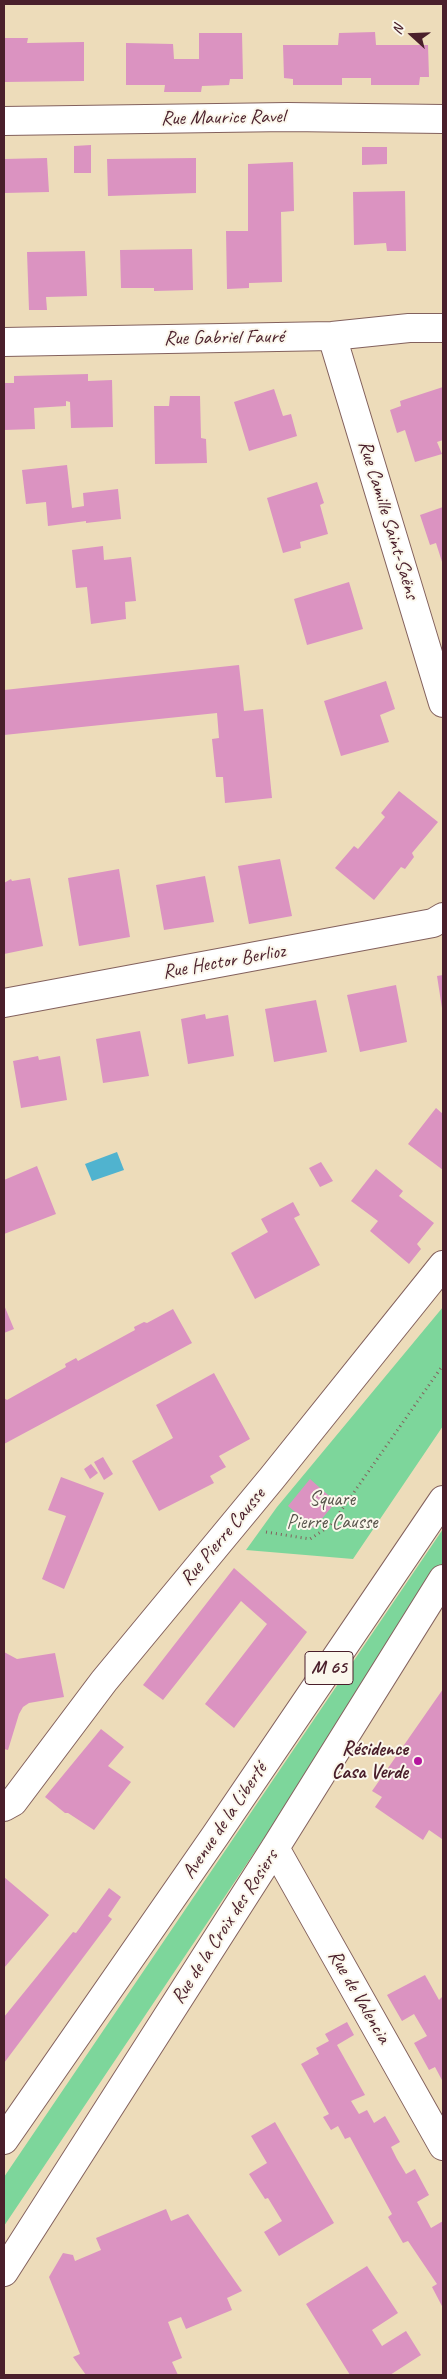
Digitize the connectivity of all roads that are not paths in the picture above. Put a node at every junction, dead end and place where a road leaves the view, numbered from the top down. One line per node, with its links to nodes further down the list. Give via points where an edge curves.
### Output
1 (443, 119): 2 (street, Rue Maurice Ravel, via 288,117)
2 (4, 122)
3 (443, 328): 4 (street, Rue Gabriel Fauré)
4 (332, 336): 5 (street, Rue Gabriel Fauré); 6 (street, Rue Camille Saint-Saëns)
5 (4, 342)
6 (443, 703)
7 (443, 917): 8 (street, Rue Hector Berlioz, via 434,923)
8 (4, 1002)
9 (443, 1265): 12 (street, Rue Pierre Causse, via 104,1681 13,1802)
10 (443, 1500): 14 (street, Avenue de la Liberté / M 65)
11 (443, 1579): 13 (street, Rue de la Croix des Rosiers)
12 (4, 1807)
13 (275, 1848): 15 (street, Rue de Valencia); 16 (street, Rue de la Croix des Rosiers)
14 (4, 2140)
15 (443, 2146)
16 (4, 2272)

